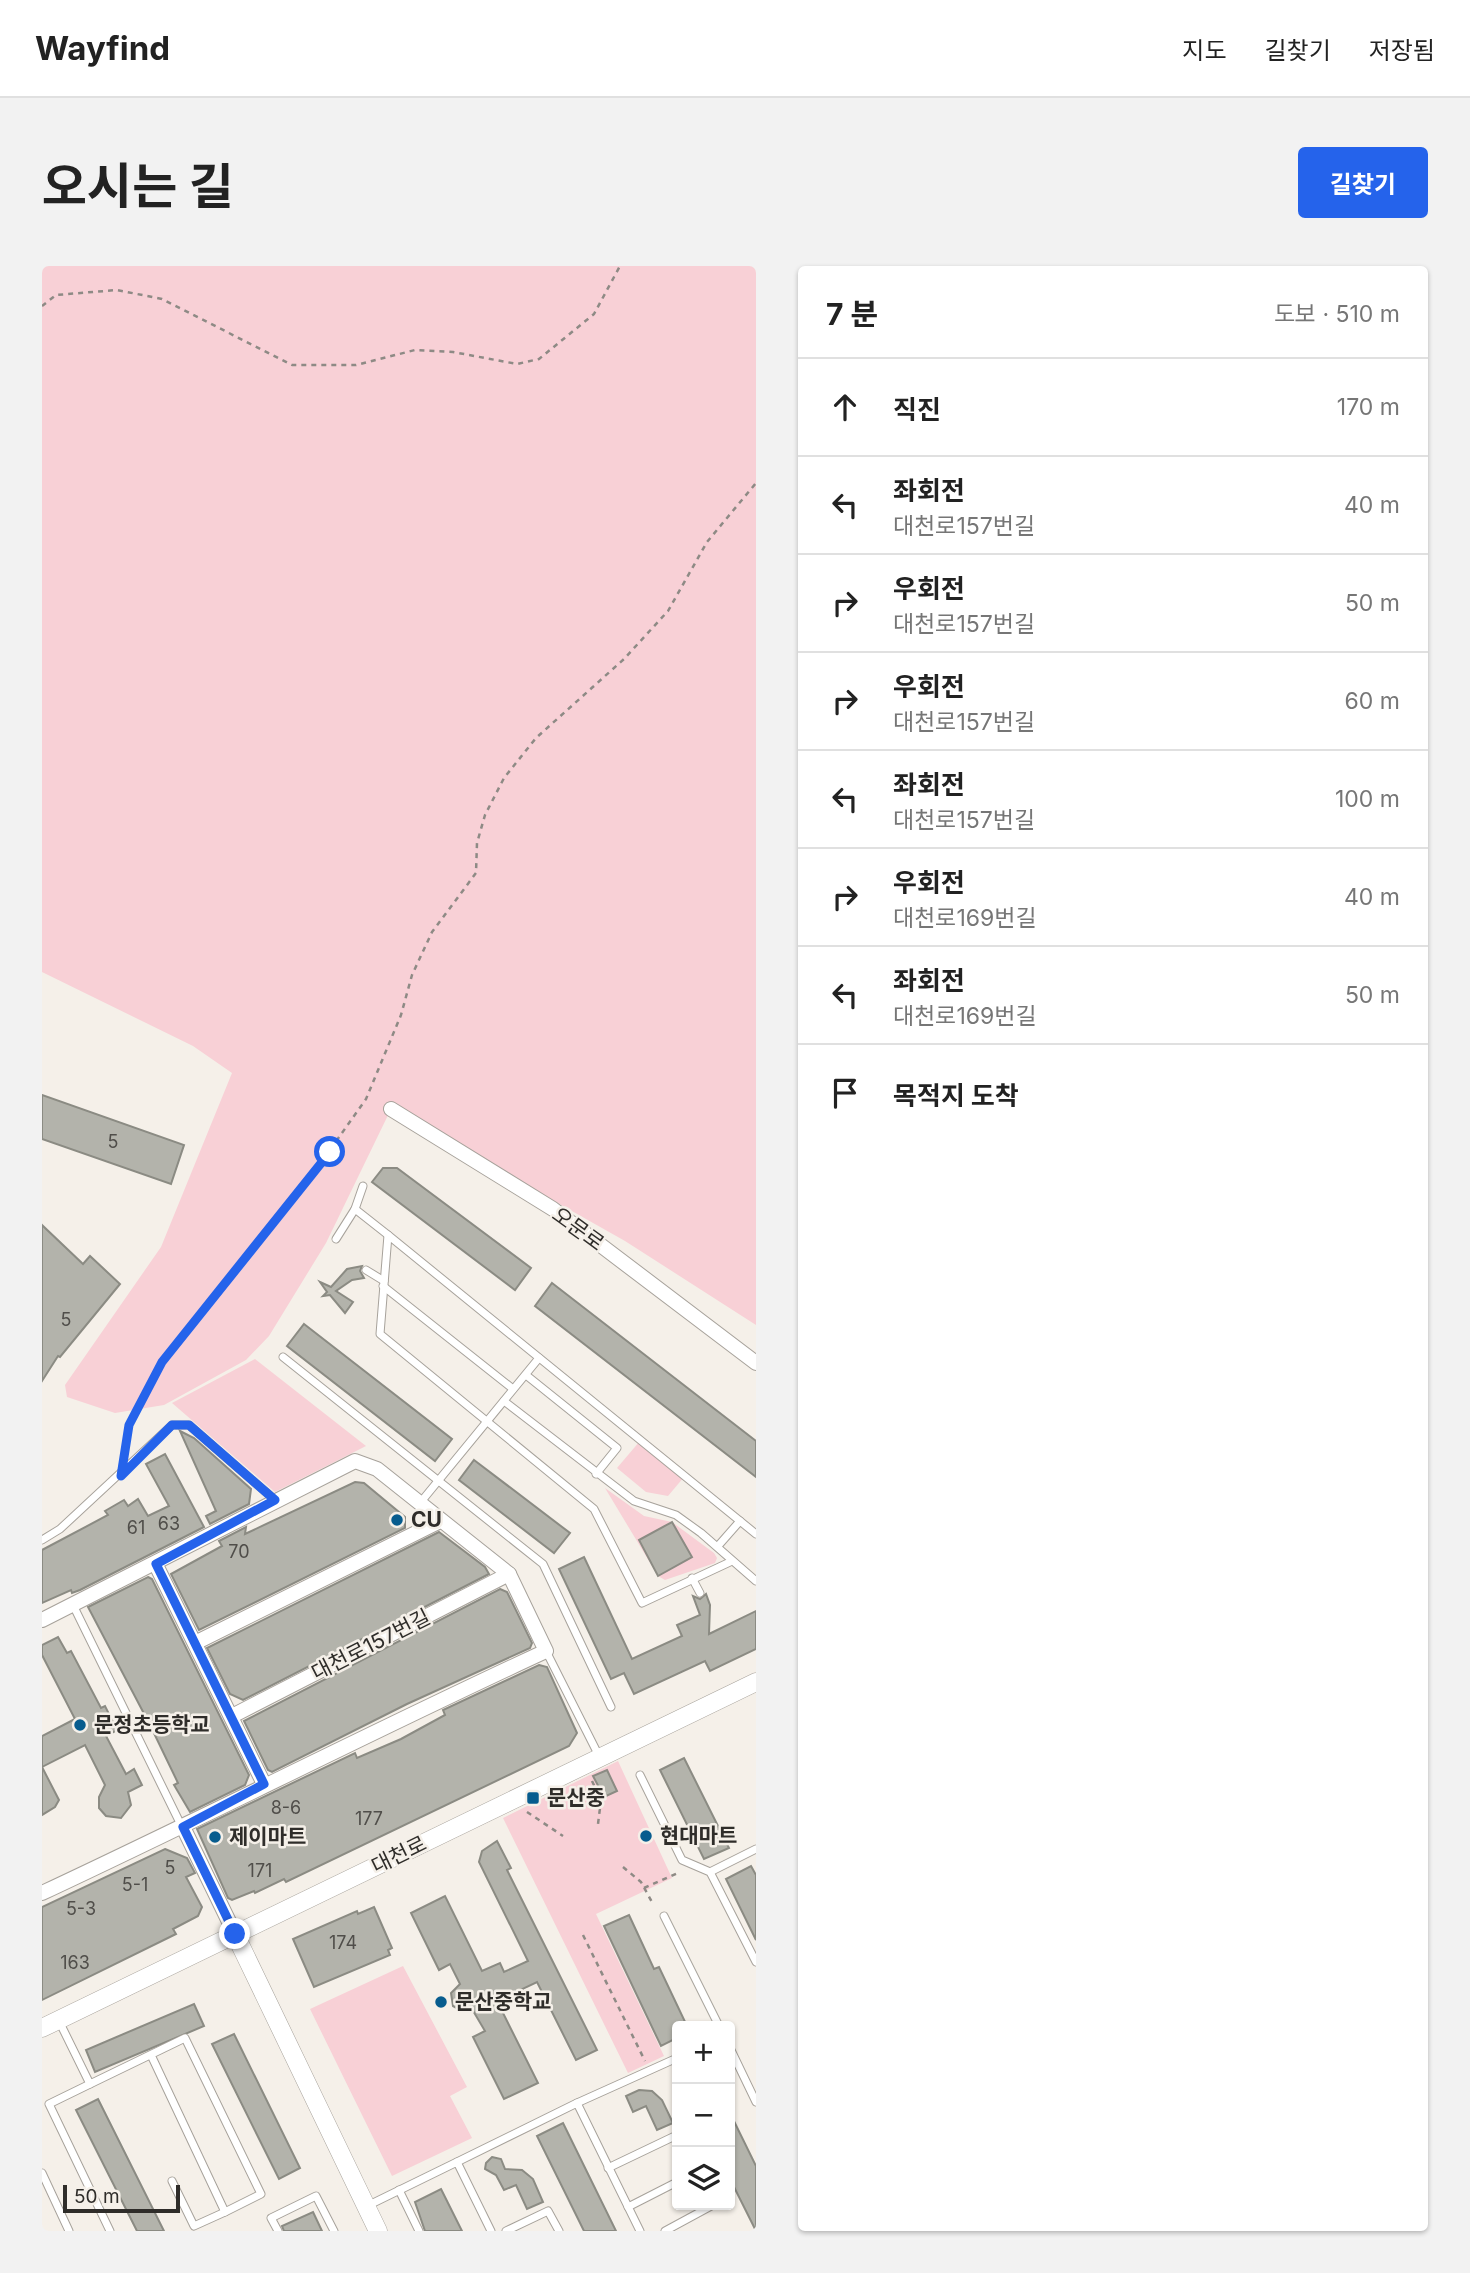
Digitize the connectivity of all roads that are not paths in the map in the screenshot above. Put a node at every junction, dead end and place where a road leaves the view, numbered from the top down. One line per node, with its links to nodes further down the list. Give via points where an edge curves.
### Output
1 (390, 1109): 10 (street, 오문로, via 553,1209)
2 (363, 1186): 3 (lane)
3 (355, 1209): 4 (lane); 5 (lane)
4 (387, 1235): 7 (lane); 9 (lane)
5 (336, 1239)
6 (366, 1270): 7 (lane)
7 (384, 1283): 12 (lane); 14 (lane, via 380,1334)
8 (283, 1357): 16 (lane)
9 (539, 1358): 11 (lane); 20 (lane)
10 (756, 1363)
11 (526, 1374): 12 (lane); 15 (lane, via 617,1448)
12 (513, 1390): 13 (lane)
13 (504, 1401): 14 (lane); 15 (lane)
14 (487, 1422): 16 (lane); 27 (lane, via 594,1509 642,1604)
15 (596, 1474): 23 (lane, via 634,1501 676,1516)
16 (439, 1480): 18 (lane); 35 (lane, via 543,1564)
17 (275, 1500): 18 (street, via 355,1461 377,1469); 22 (lane, via 189,1425 172,1425 121,1476); 25 (street)
18 (419, 1504): 19 (street)
19 (440, 1521): 26 (street); 32 (street)
20 (740, 1521): 21 (lane); 23 (lane)
21 (756, 1534)
22 (42, 1540)
23 (718, 1546): 24 (lane)
24 (730, 1562): 27 (lane); 28 (lane)
25 (156, 1564): 30 (street); 32 (street)
26 (509, 1574): 33 (street); 36 (street, 대천로157번길)
27 (692, 1578): 29 (lane)
28 (756, 1581)
29 (700, 1593)
30 (73, 1605): 31 (street); 40 (lane)
31 (42, 1620)
32 (195, 1643): 36 (street)
33 (546, 1651): 37 (lane); 39 (street)
34 (756, 1682): 37 (street, 대천로)
35 (611, 1707)
36 (232, 1716): 39 (street)
37 (592, 1761): 45 (street, 대천로)
38 (640, 1775): 42 (lane, via 682,1860)
39 (264, 1784): 40 (street)
40 (183, 1827): 43 (street); 45 (street)
41 (756, 1849): 42 (lane)
42 (710, 1872): 46 (lane)
43 (42, 1893)
44 (664, 1916): 48 (lane)
45 (235, 1934): 47 (street, 대천로); 63 (street)
46 (756, 1962)
47 (59, 2020): 49 (street, 대천로); 53 (lane)
48 (716, 2021)
49 (42, 2028)
50 (151, 2055): 53 (lane); 66 (lane); 66 (lane, via 185,2038 261,2194)
51 (735, 2058): 54 (lane)
52 (672, 2060): 55 (lane)
53 (90, 2084): 68 (lane, via 49,2105)
54 (756, 2102)
55 (577, 2104): 57 (lane); 58 (lane)
56 (672, 2137): 58 (lane)
57 (457, 2162): 62 (lane); 73 (lane)
58 (608, 2168): 64 (lane)
59 (42, 2173): 67 (lane)
60 (172, 2181): 66 (lane, via 194,2226)
61 (672, 2185): 64 (lane)
62 (399, 2190): 63 (lane); 72 (lane)
63 (366, 2206): 71 (street)
64 (628, 2207): 76 (lane)
65 (704, 2210): 77 (lane)
66 (225, 2212)
67 (69, 2231)
68 (110, 2231)
69 (278, 2231): 70 (lane, via 271,2218 316,2196)
70 (334, 2231)
71 (378, 2231)
72 (419, 2231)
73 (491, 2231)
74 (506, 2231): 75 (lane, via 548,2211)
75 (559, 2231)
76 (640, 2231)
77 (666, 2231)

